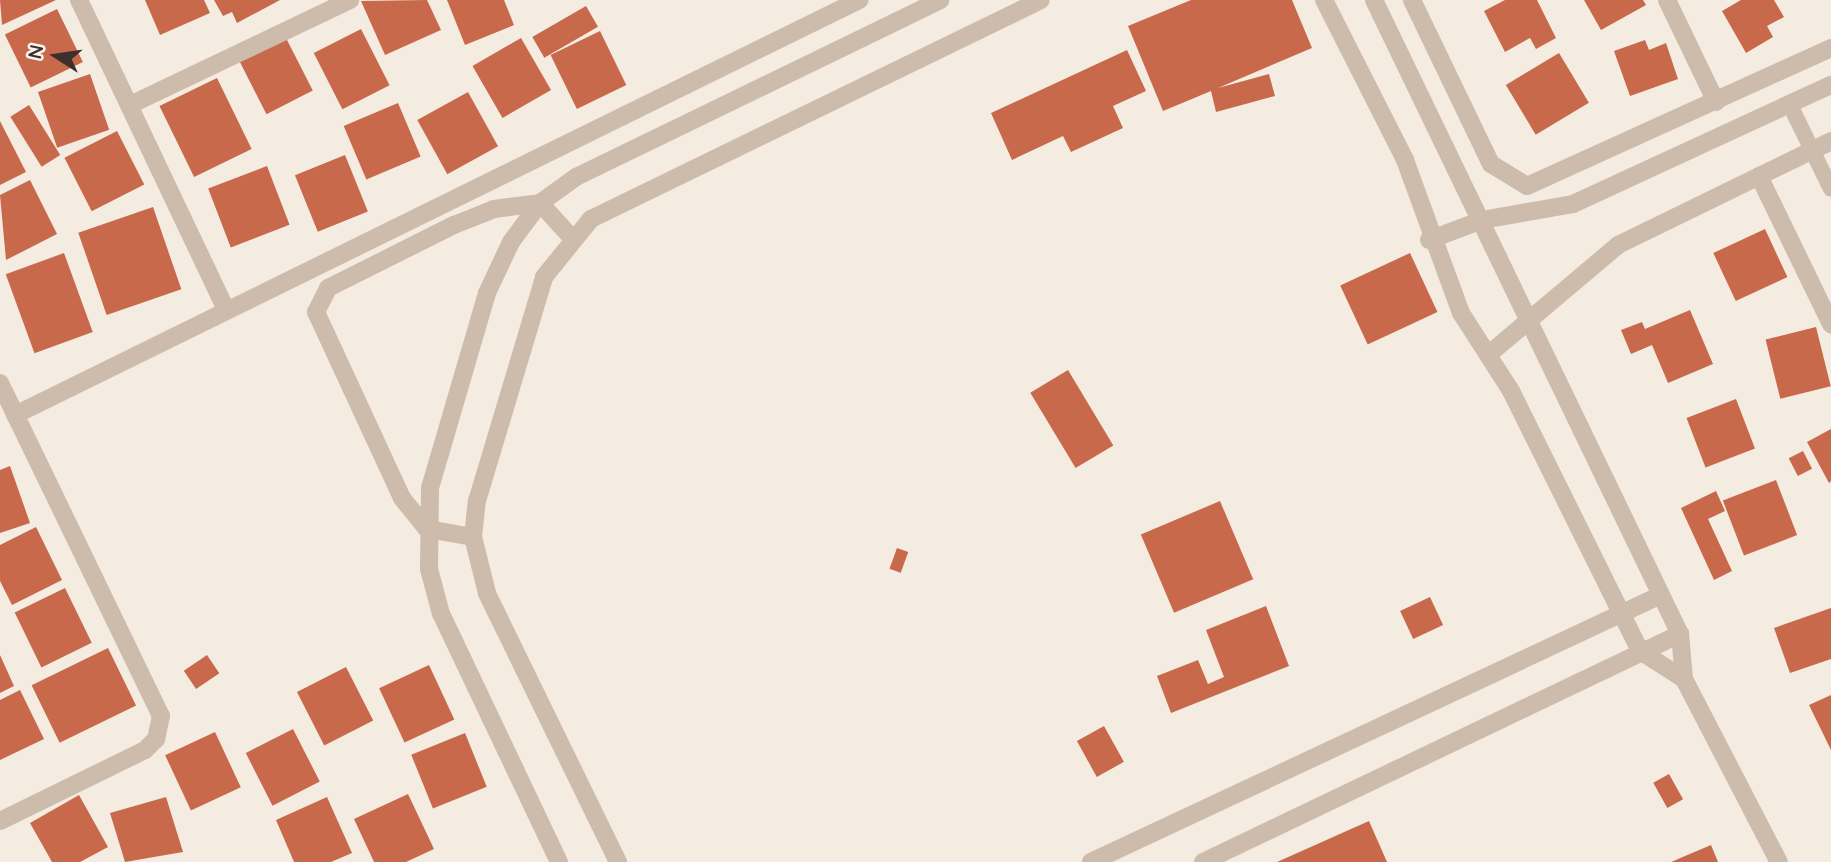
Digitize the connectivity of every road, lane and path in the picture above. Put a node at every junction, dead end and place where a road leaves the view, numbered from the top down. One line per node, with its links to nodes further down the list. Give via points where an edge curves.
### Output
1 (79, 0): 13 (street)
2 (350, 0): 13 (street)
3 (859, 0): 23 (street)
4 (940, 0): 19 (street, via 576,177)
5 (1041, 0): 21 (street, via 692,164 591,219)
6 (1324, 0): 22 (street, via 1405,160)
7 (1374, 0): 20 (street)
8 (1412, 0): 12 (street, via 1480,145 1513,182 1538,185)
9 (1667, 0): 12 (street)
10 (1831, 48): 12 (street)
11 (1831, 85): 14 (street)
12 (1716, 102)
13 (130, 105): 23 (street)
14 (1790, 105): 16 (lane); 20 (street, via 1573,204)
15 (1831, 141): 16 (street)
16 (1812, 150): 17 (street); 18 (lane)
17 (1759, 176): 24 (street, via 1618,245); 25 (street)
18 (1831, 189)
19 (540, 203): 21 (street); 29 (street, via 511,242 487,293 430,488); 29 (street, via 494,209 454,225 328,288 320,299 316,323 381,462)
20 (1482, 220): 22 (street); 24 (street)
21 (571, 237): 30 (street, via 544,277 477,501)
22 (1429, 240): 26 (street, via 1449,291)
23 (226, 309): 28 (street)
24 (1531, 321): 26 (street); 31 (street)
25 (1831, 324)
26 (1488, 355): 32 (street)
27 (0, 383): 28 (street)
28 (15, 415): 36 (street, via 161,716 160,727 145,750)
29 (427, 529): 30 (street); 37 (street, via 441,614)
30 (473, 537): 38 (street, via 487,593)
31 (1661, 595): 32 (street); 33 (street)
32 (1622, 614): 34 (street); 39 (street)
33 (1680, 634): 34 (street); 35 (street)
34 (1640, 651): 35 (street); 40 (street)
35 (1684, 679): 41 (street)
36 (0, 821)
37 (559, 862)
38 (618, 862)
39 (1091, 862)
40 (1203, 862)
41 (1779, 862)

